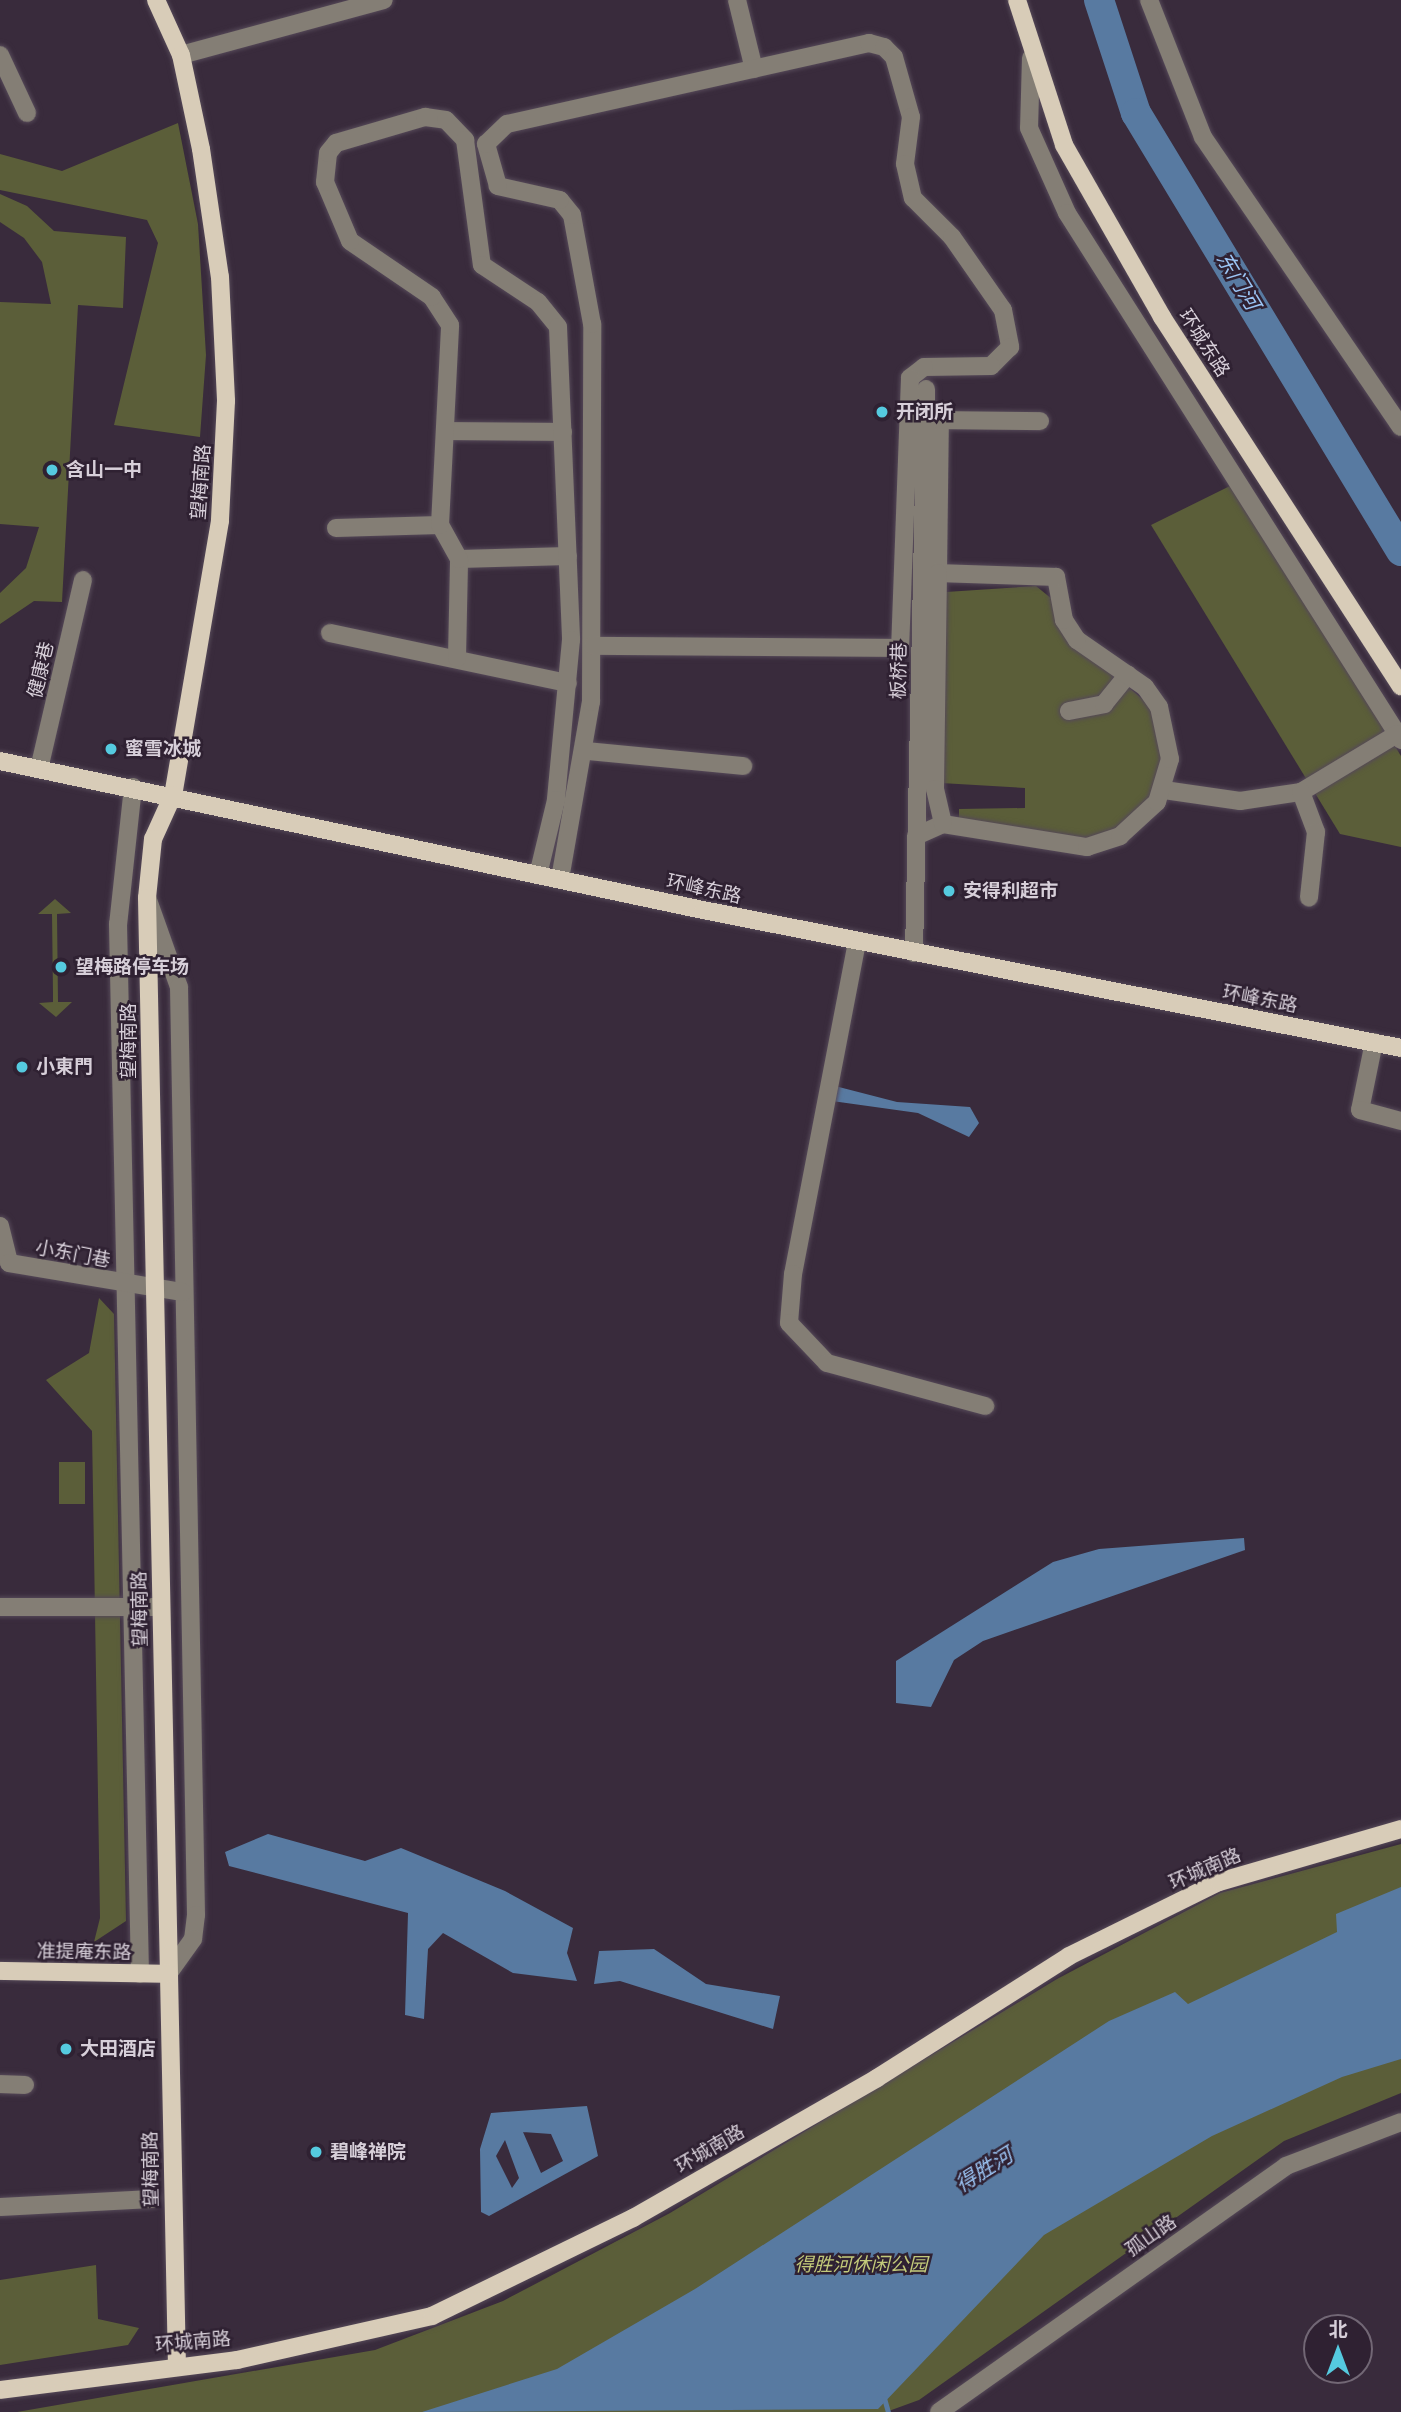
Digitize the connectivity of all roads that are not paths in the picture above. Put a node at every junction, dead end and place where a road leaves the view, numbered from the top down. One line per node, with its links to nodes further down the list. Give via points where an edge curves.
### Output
1 (156, 0): 7 (main road, 望梅南路)
2 (384, 0): 7 (street)
3 (737, 0): 9 (street)
4 (1017, 0): 8 (main road, 环城东路)
5 (1149, 0): 13 (street, via 1203,137)
6 (0, 55): 10 (street)
7 (181, 55): 37 (main road, 望梅南路, via 220,277 226,426 219,521)
8 (1031, 58): 27 (main road, 环城东路, via 1064,145 1162,317); 29 (street, via 1029,128 1067,213)
9 (754, 69): 23 (street, via 507,124 486,144 498,186 559,200 572,215 592,324); 23 (street, via 869,43 894,57 911,117 905,164 913,198 951,237 1003,310 1010,347 990,366 924,367 910,378 900,648)
10 (27, 113)
11 (926, 389): 39 (street, 板桥巷)
12 (1040, 421): 20 (street, via 940,420)
13 (1401, 427)
14 (448, 431): 15 (street); 15 (street, via 450,324 445,311 350,241 325,182 328,153 336,143 425,117 446,120 465,140 482,265 538,302 558,327); 16 (street)
15 (563, 432): 18 (street)
16 (440, 525): 17 (street); 19 (street)
17 (336, 528)
18 (568, 556): 19 (street); 26 (street)
19 (459, 559): 24 (street)
20 (938, 573): 25 (street, via 1056,577 1070,631); 38 (street, via 935,789)
21 (83, 580): 33 (street, 健康巷)
22 (330, 633): 24 (street)
23 (593, 646): 30 (street)
24 (457, 658): 26 (street)
25 (1128, 674): 28 (street, via 1104,704); 35 (street, via 1145,687 1167,724)
26 (568, 683): 40 (street, via 556,800)
27 (1401, 687)
28 (1069, 711)
29 (1399, 737): 36 (street)
30 (587, 751): 32 (street); 41 (street)
31 (0, 761): 33 (main road, 环峰东路)
32 (743, 766)
33 (39, 769): 34 (main road, 环峰东路)
34 (133, 787): 37 (main road, 环峰东路); 50 (street, via 118,924)
35 (1164, 790): 36 (street, via 1240,801); 38 (street, via 1131,828 1087,847)
36 (1301, 792): 43 (street, via 1317,840)
37 (173, 795): 40 (main road, 环峰东路); 42 (main road, 望梅南路, via 153,839)
38 (943, 824): 39 (street)
39 (916, 836): 45 (street, 板桥巷)
40 (538, 874): 41 (main road, 环峰东路)
41 (560, 879): 44 (main road, 环峰东路)
42 (147, 898): 51 (main road, 望梅南路); 52 (street, via 178,987)
43 (1309, 898)
44 (857, 942): 45 (main road, 环峰东路); 53 (street, via 793,1274 789,1323 827,1363)
45 (914, 953): 46 (main road, 环峰东路)
46 (1374, 1042): 47 (main road, 环峰东路); 48 (street, via 1360,1110)
47 (1401, 1048)
48 (1401, 1121)
49 (0, 1226): 50 (street, 小东门巷, via 9,1263)
50 (126, 1285): 51 (street); 55 (street)
51 (155, 1289): 52 (street); 56 (main road, 望梅南路)
52 (183, 1292): 59 (street, via 196,1914 193,1939)
53 (985, 1406)
54 (0, 1607): 55 (street)
55 (132, 1607): 56 (street); 61 (street)
56 (162, 1607): 59 (main road, 望梅南路)
57 (166, 1823): 59 (main road, 望梅南路)
58 (1401, 1829): 67 (main road, 环城南路, via 1219,1882 1069,1956 877,2078 633,2218 443,2312 331,2343)
59 (168, 1967): 61 (main road, 准提庵东路); 67 (main road, 望梅南路)
60 (0, 1971): 61 (main road, 准提庵东路)
61 (140, 1974)
62 (0, 2084): 63 (street)
63 (25, 2084)
64 (1401, 2122): 69 (street, 孤山路, via 1286,2166)
65 (152, 2199): 66 (street)
66 (0, 2207)
67 (177, 2363): 68 (main road, 环城南路)
68 (0, 2390)
69 (939, 2412)

